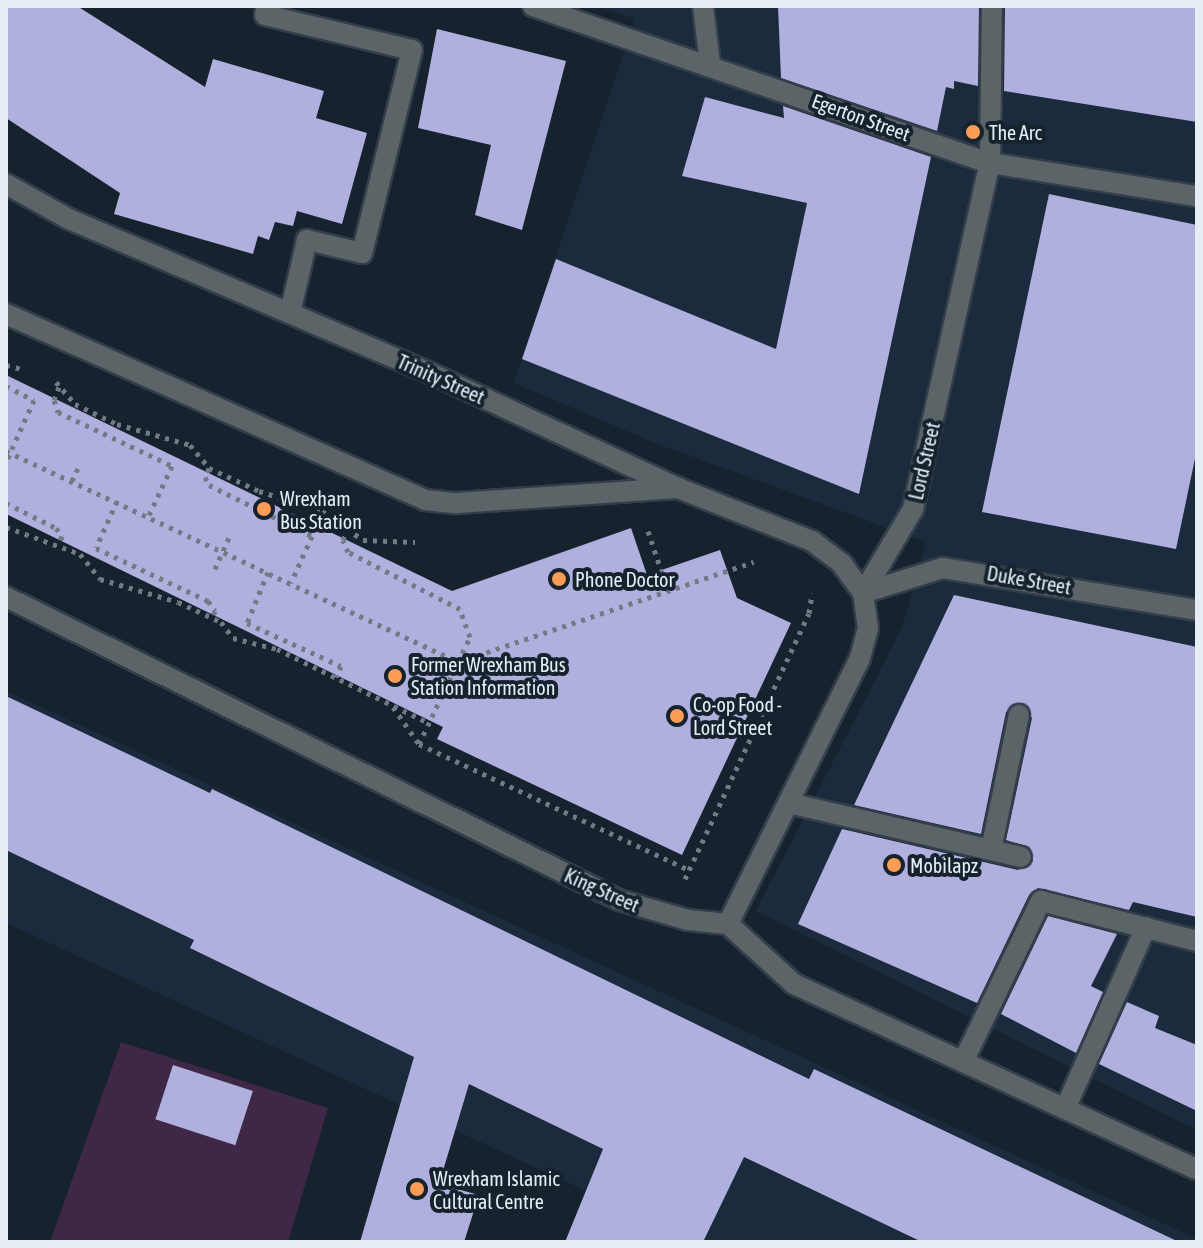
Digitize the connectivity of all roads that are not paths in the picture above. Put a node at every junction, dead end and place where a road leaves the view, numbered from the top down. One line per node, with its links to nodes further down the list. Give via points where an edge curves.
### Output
1 (267, 6): 9 (street, via 265,15 412,50 362,253 307,240)
2 (533, 6): 5 (street, Egerton Street)
3 (703, 6): 5 (street)
4 (992, 6): 6 (street, Lord Street)
5 (710, 64): 6 (street, Egerton Street)
6 (990, 163): 8 (street, Egerton Street); 12 (street, Lord Street, via 913,509)
7 (6, 184): 9 (street, Trinity Street, via 69,219)
8 (1197, 196)
9 (290, 313): 11 (street, Trinity Street)
10 (6, 314): 11 (street, via 394,491 425,500 456,503)
11 (678, 488): 12 (street, Trinity Street, via 812,541 842,564)
12 (863, 593): 14 (street, Duke Street, via 943,568); 16 (street, via 868,628 860,658)
13 (6, 597): 19 (street, King Street, via 619,900 688,920)
14 (1197, 610)
15 (1019, 715): 17 (street)
16 (789, 803): 17 (street); 19 (street)
17 (991, 850): 18 (street)
18 (1021, 857)
19 (728, 924): 22 (street, via 794,984)
20 (1146, 927): 21 (street); 22 (street, via 1041,901); 23 (street)
21 (1197, 941)
22 (963, 1062): 23 (street)
23 (1065, 1109): 24 (street)
24 (1197, 1169)

